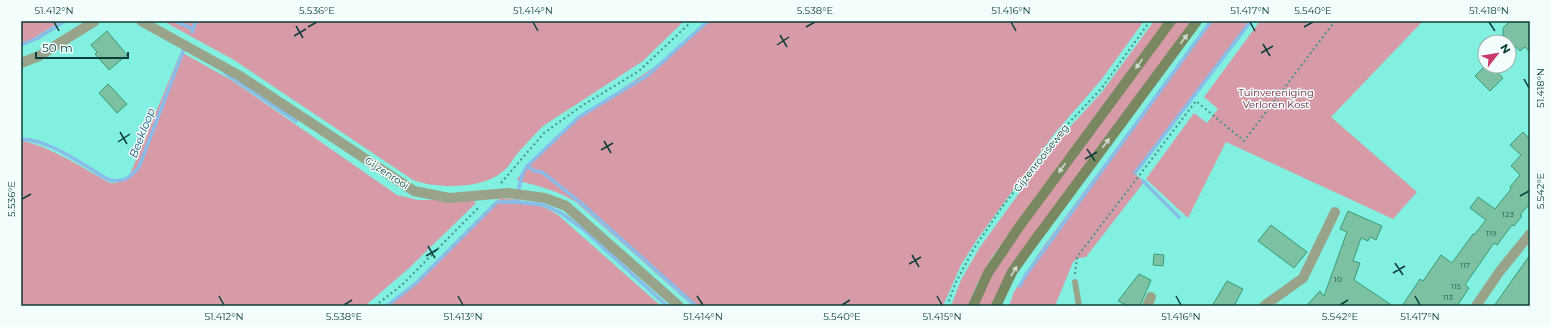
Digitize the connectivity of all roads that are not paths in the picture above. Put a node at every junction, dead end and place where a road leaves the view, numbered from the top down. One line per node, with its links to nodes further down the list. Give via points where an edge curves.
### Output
1 (95, 21): 5 (street, via 39,56)
2 (141, 21): 9 (street, Gijzenrooi, via 240,76 414,191 449,198 508,193 545,198 566,206)
3 (1171, 21): 10 (main road, one-way to 10, via 1019,227 988,272)
4 (1197, 21): 11 (main road, one-way to 4, via 1012,272)
5 (21, 63)
6 (1335, 212): 13 (street, via 1303,278)
7 (1530, 234): 14 (street)
8 (1075, 282): 12 (lane)
9 (679, 306)
10 (973, 306)
11 (996, 306)
12 (1079, 306)
13 (1264, 306)
14 (1476, 306)

